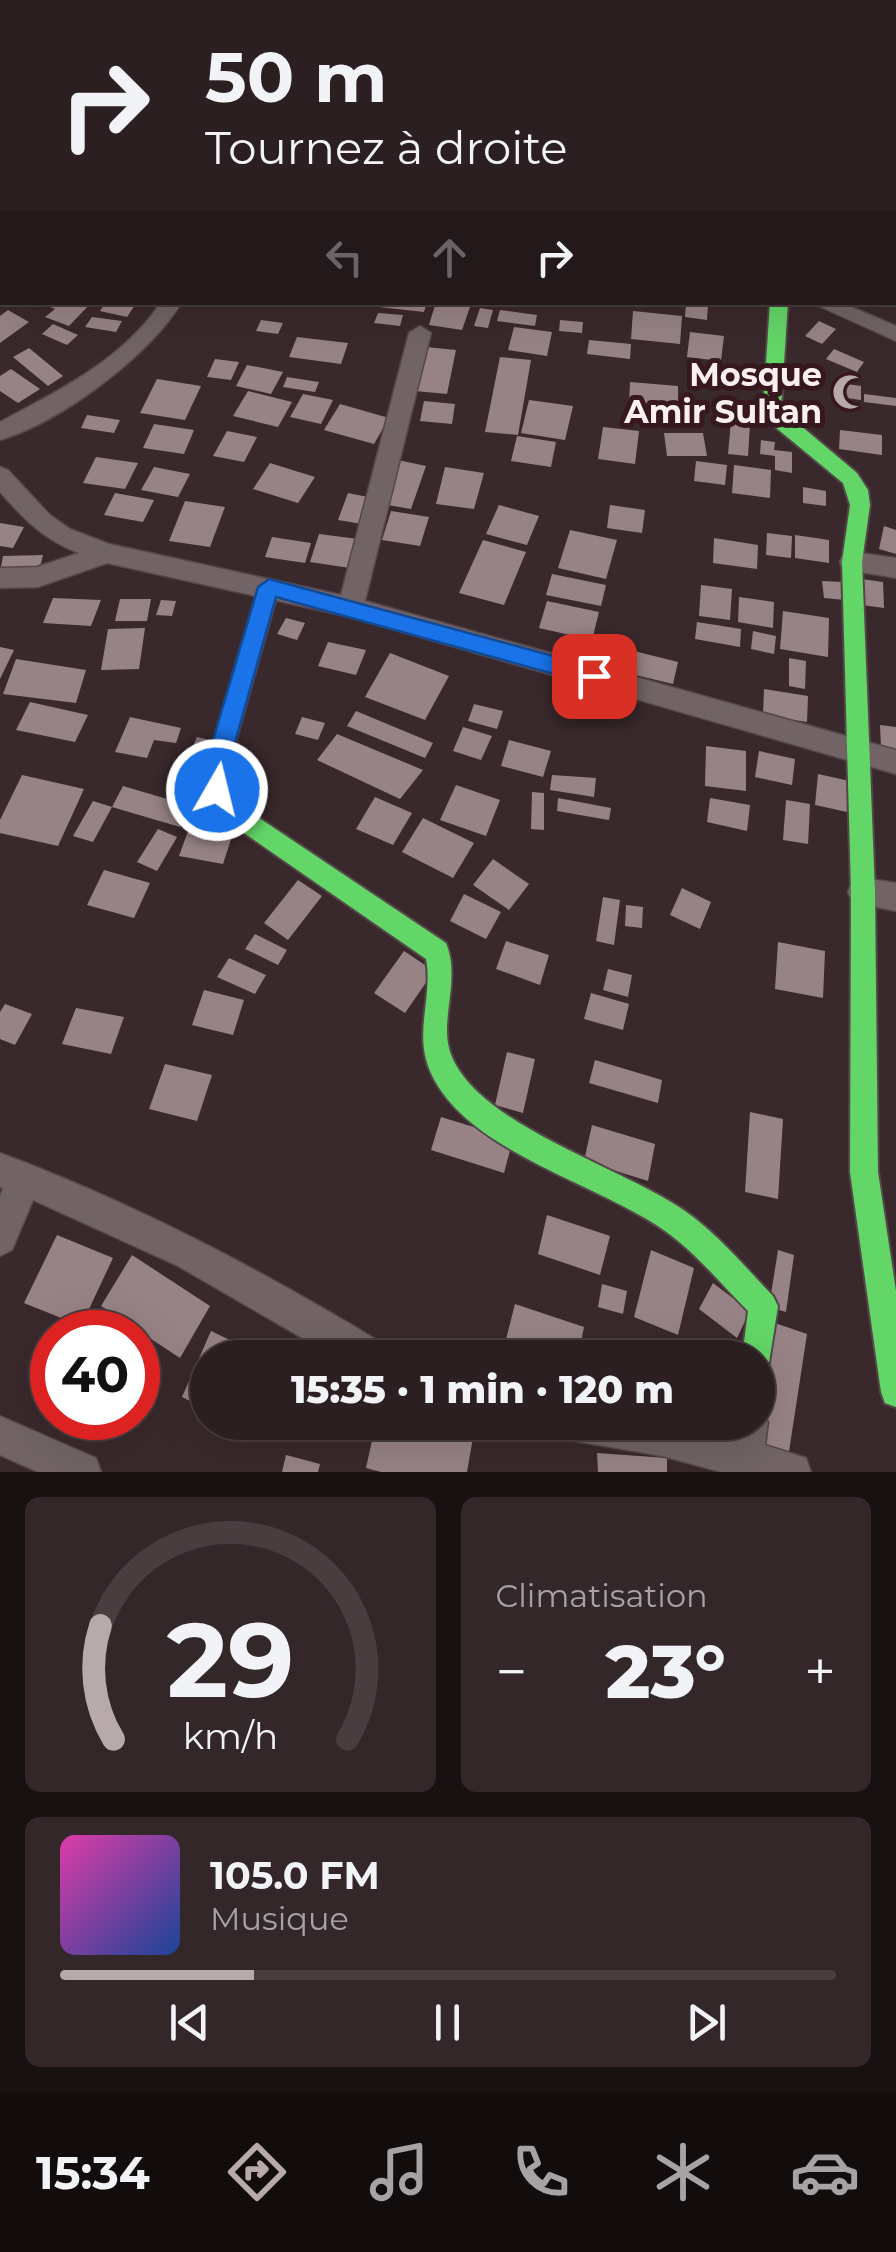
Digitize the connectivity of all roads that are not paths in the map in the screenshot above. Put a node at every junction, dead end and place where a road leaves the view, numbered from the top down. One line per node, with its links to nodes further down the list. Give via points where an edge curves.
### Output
1 (170, 305): 6 (street, via 142,341 108,368)
2 (780, 305): 9 (street, via 772,409 858,490)
3 (827, 305): 5 (street)
4 (420, 333): 13 (street)
5 (896, 334)
6 (0, 432)
7 (0, 476): 8 (street, via 41,522)
8 (106, 553): 11 (street, via 38,577); 12 (street)
9 (852, 562): 10 (street); 14 (street)
10 (896, 568)
11 (0, 578)
12 (269, 587): 13 (street); 21 (street, via 216,771 226,808 437,952 437,1046 455,1086 511,1128 674,1221 764,1306)
13 (351, 607): 14 (street)
14 (858, 753): 15 (street); 16 (street)
15 (896, 762)
16 (863, 892): 17 (street); 22 (street, via 864,1172)
17 (896, 897)
18 (12, 1174): 19 (street); 20 (street, via 148,1235)
19 (0, 1238)
20 (343, 1340)
21 (759, 1340)
22 (896, 1392)
23 (0, 1435): 25 (street)
24 (746, 1440): 26 (street)
25 (82, 1472)
26 (792, 1472)

